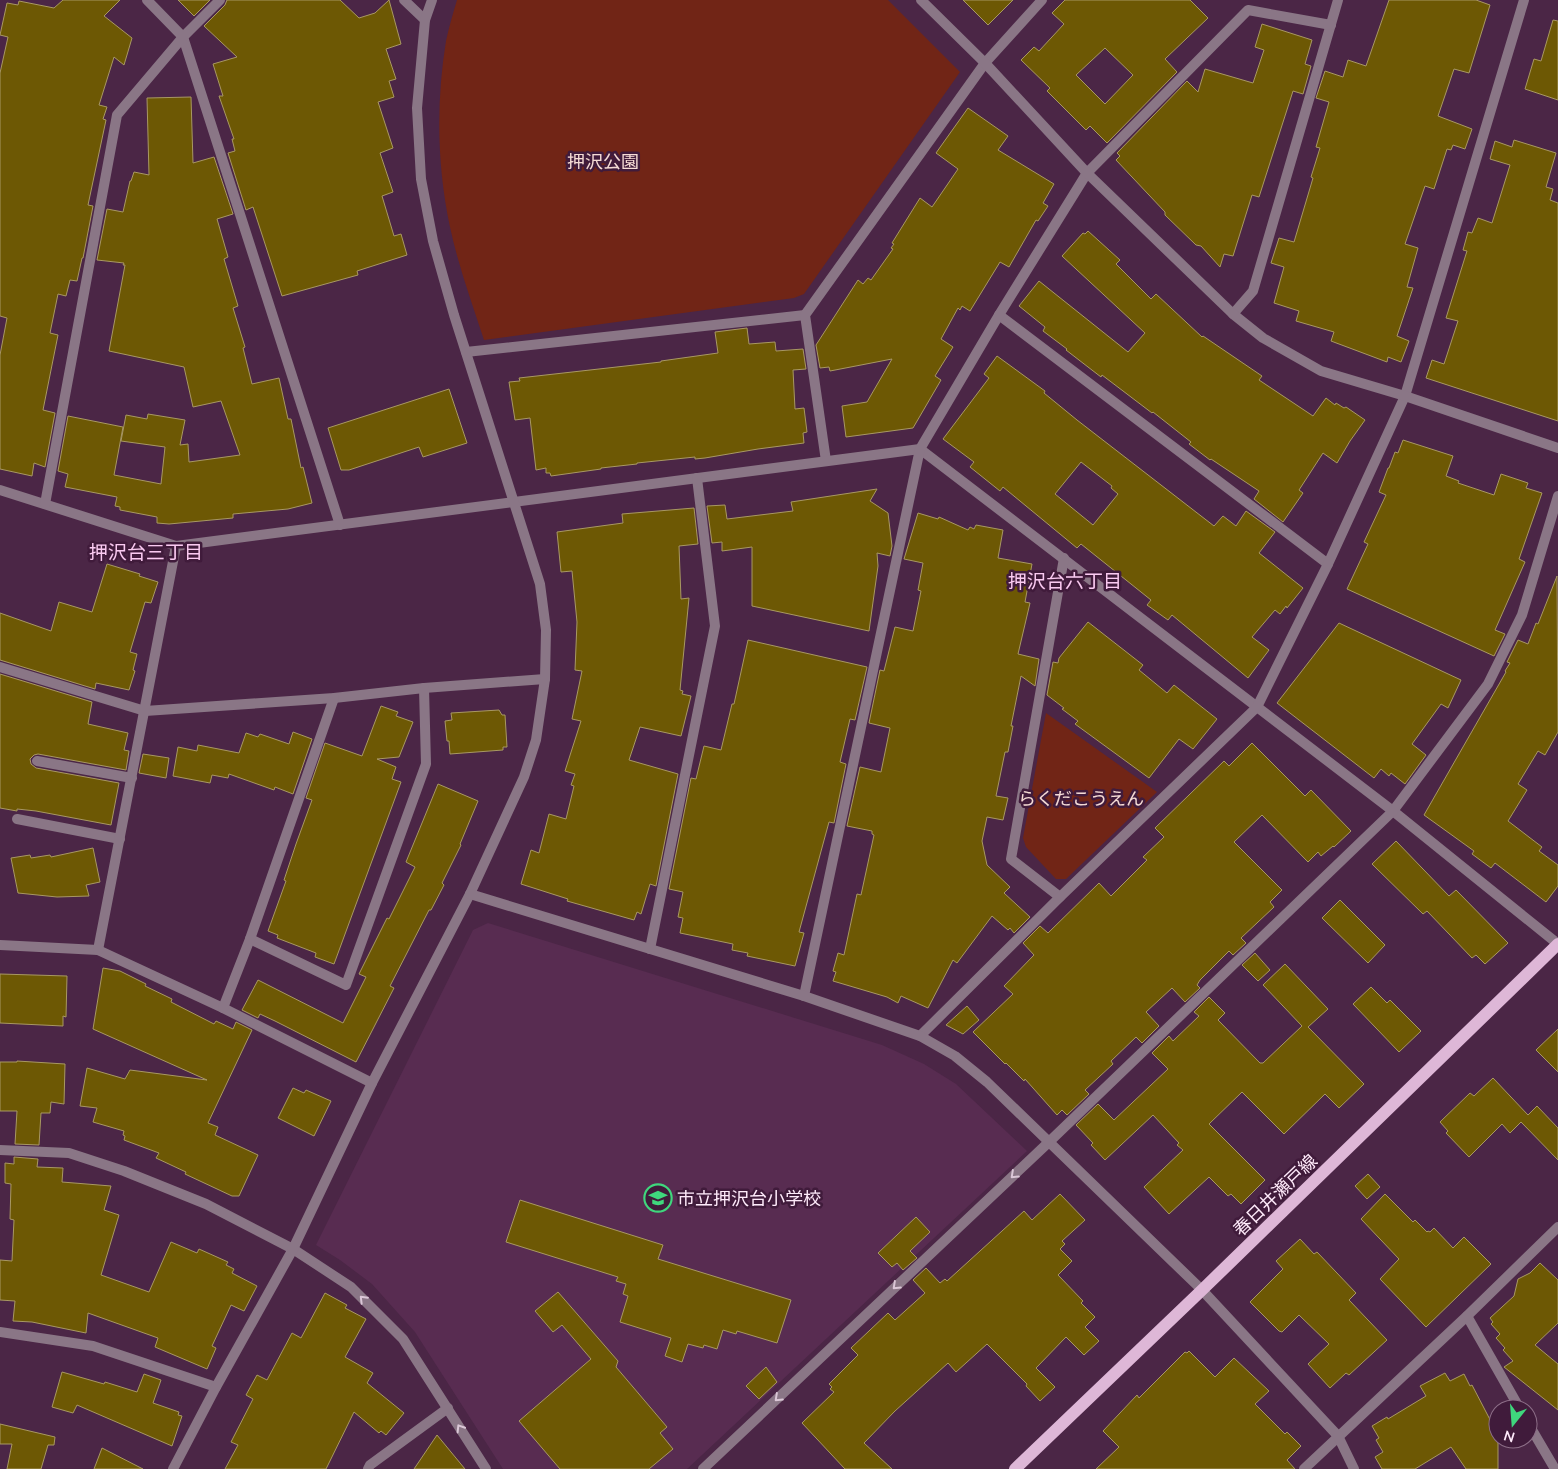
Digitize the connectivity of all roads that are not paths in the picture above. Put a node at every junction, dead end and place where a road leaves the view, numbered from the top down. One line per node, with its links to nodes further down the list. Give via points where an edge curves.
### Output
1 (147, 0): 11 (street)
2 (220, 0): 11 (street)
3 (404, 0): 9 (street)
4 (432, 0): 9 (street)
5 (921, 0): 12 (street)
6 (1042, 0): 12 (street)
7 (1338, 0): 10 (street)
8 (1524, 0): 18 (street)
9 (425, 20): 17 (street, via 417,108 421,179 433,241)
10 (1331, 25): 13 (street, via 1248,10); 14 (street, via 1253,291)
11 (183, 38): 26 (street, via 117,115); 27 (street)
12 (984, 62): 13 (street); 15 (street)
13 (1087, 173): 14 (street); 16 (street)
14 (1233, 314): 18 (street, via 1263,338 1321,371)
15 (805, 315): 17 (street); 21 (street)
16 (999, 315): 20 (street); 30 (street)
17 (466, 352): 25 (street)
18 (1405, 396): 19 (street); 30 (street)
19 (1558, 448)
20 (920, 449): 21 (street); 29 (street); 49 (street)
21 (826, 462): 22 (street)
22 (696, 478): 25 (street); 47 (street, via 715,626)
23 (0, 490): 26 (street)
24 (1558, 496): 39 (street, via 1522,615 1488,684)
25 (513, 502): 27 (street); 32 (street, via 540,584 546,630)
26 (45, 504): 28 (street)
27 (340, 525): 28 (street)
28 (176, 546): 36 (street)
29 (1064, 558): 35 (street); 43 (street, via 1011,859)
30 (1328, 564): 35 (street)
31 (0, 667): 36 (street)
32 (545, 680): 33 (street); 42 (street, via 536,740 524,777)
33 (424, 688): 34 (street); 44 (street, via 426,764 346,985)
34 (334, 698): 36 (street); 44 (street)
35 (1257, 707): 39 (street); 43 (street)
36 (145, 711): 38 (street)
37 (37, 761): 38 (street)
38 (132, 778): 41 (street)
39 (1393, 811): 45 (street); 53 (street)
40 (17, 819): 41 (street)
41 (120, 839): 48 (street)
42 (470, 894): 47 (street); 52 (street)
43 (1060, 897): 51 (street)
44 (250, 939): 50 (street)
45 (1558, 944): 57 (main road, 春日井瀬戸線)
46 (0, 945): 48 (street)
47 (650, 949): 49 (street)
48 (98, 950): 50 (street)
49 (804, 996): 51 (street)
50 (223, 1008): 52 (street)
51 (920, 1036): 53 (street, via 955,1056)
52 (372, 1083): 56 (street)
53 (1050, 1141): 57 (street); 68 (street, one-way to 68)
54 (0, 1150): 56 (street, via 69,1153 124,1171 206,1204)
55 (1558, 1227): 58 (street)
56 (293, 1249): 60 (street); 62 (street, one-way to 56, via 403,1339 351,1287)
57 (1202, 1290): 63 (street); 69 (main road, 春日井瀬戸線)
58 (1467, 1316): 61 (street); 63 (street)
59 (0, 1332): 60 (street, via 93,1346)
60 (216, 1388): 65 (street)
61 (1514, 1399)
62 (448, 1408): 66 (street); 67 (street, one-way to 62)
63 (1338, 1436): 70 (street); 71 (street)
64 (1538, 1441): 72 (street)
65 (173, 1469)
66 (368, 1469)
67 (486, 1469)
68 (704, 1469)
69 (1015, 1469)
70 (1304, 1469)
71 (1354, 1469)
72 (1554, 1469)

